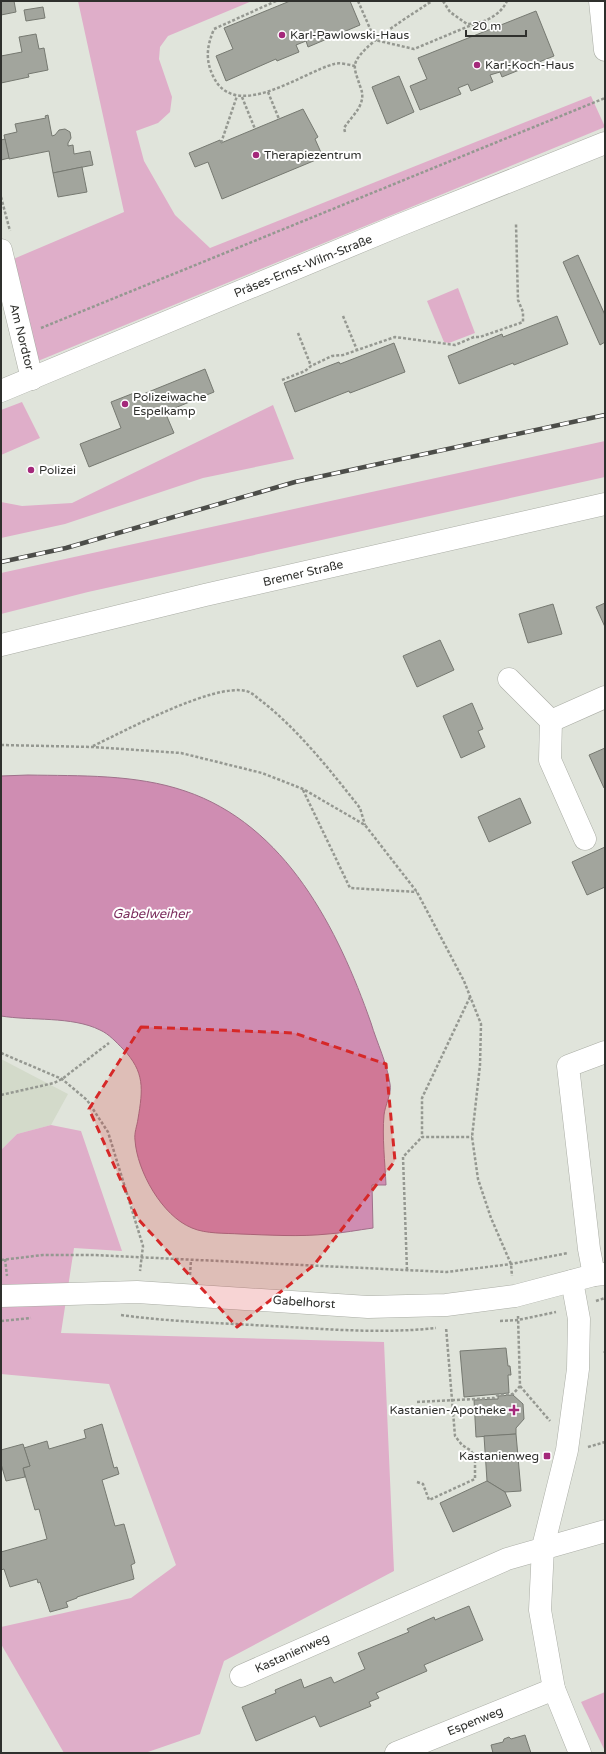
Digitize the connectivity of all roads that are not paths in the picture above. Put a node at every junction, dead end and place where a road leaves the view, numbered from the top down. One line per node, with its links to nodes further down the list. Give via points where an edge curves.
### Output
1 (600, 1): 2 (street)
2 (605, 50)
3 (605, 143): 5 (street, Präses-Ernst-Wilm-Straße)
4 (1, 250): 5 (street, Am Nordtor)
5 (32, 378): 6 (street, Präses-Ernst-Wilm-Straße)
6 (1, 390)
7 (605, 504): 8 (street, Bremer Straße, via 205,595)
8 (1, 645)
9 (509, 679): 11 (street)
10 (605, 697): 11 (street)
11 (551, 721): 12 (street, via 550,760)
12 (585, 839)
13 (605, 1052): 14 (street, via 568,1066 589,1249)
14 (602, 1274): 15 (street, Gabelhorst)
15 (572, 1281): 16 (street, Gabelhorst, via 515,1296 446,1305 368,1307 137,1292); 18 (street, via 579,1319 578,1369 567,1450)
16 (1, 1296)
17 (605, 1530): 18 (street, Kastanienweg)
18 (543, 1547): 19 (street, Kastanienweg, via 507,1559); 20 (street, via 540,1610)
19 (240, 1676)
20 (554, 1689): 21 (street, Espenweg); 22 (street)
21 (396, 1753)
22 (580, 1753)

